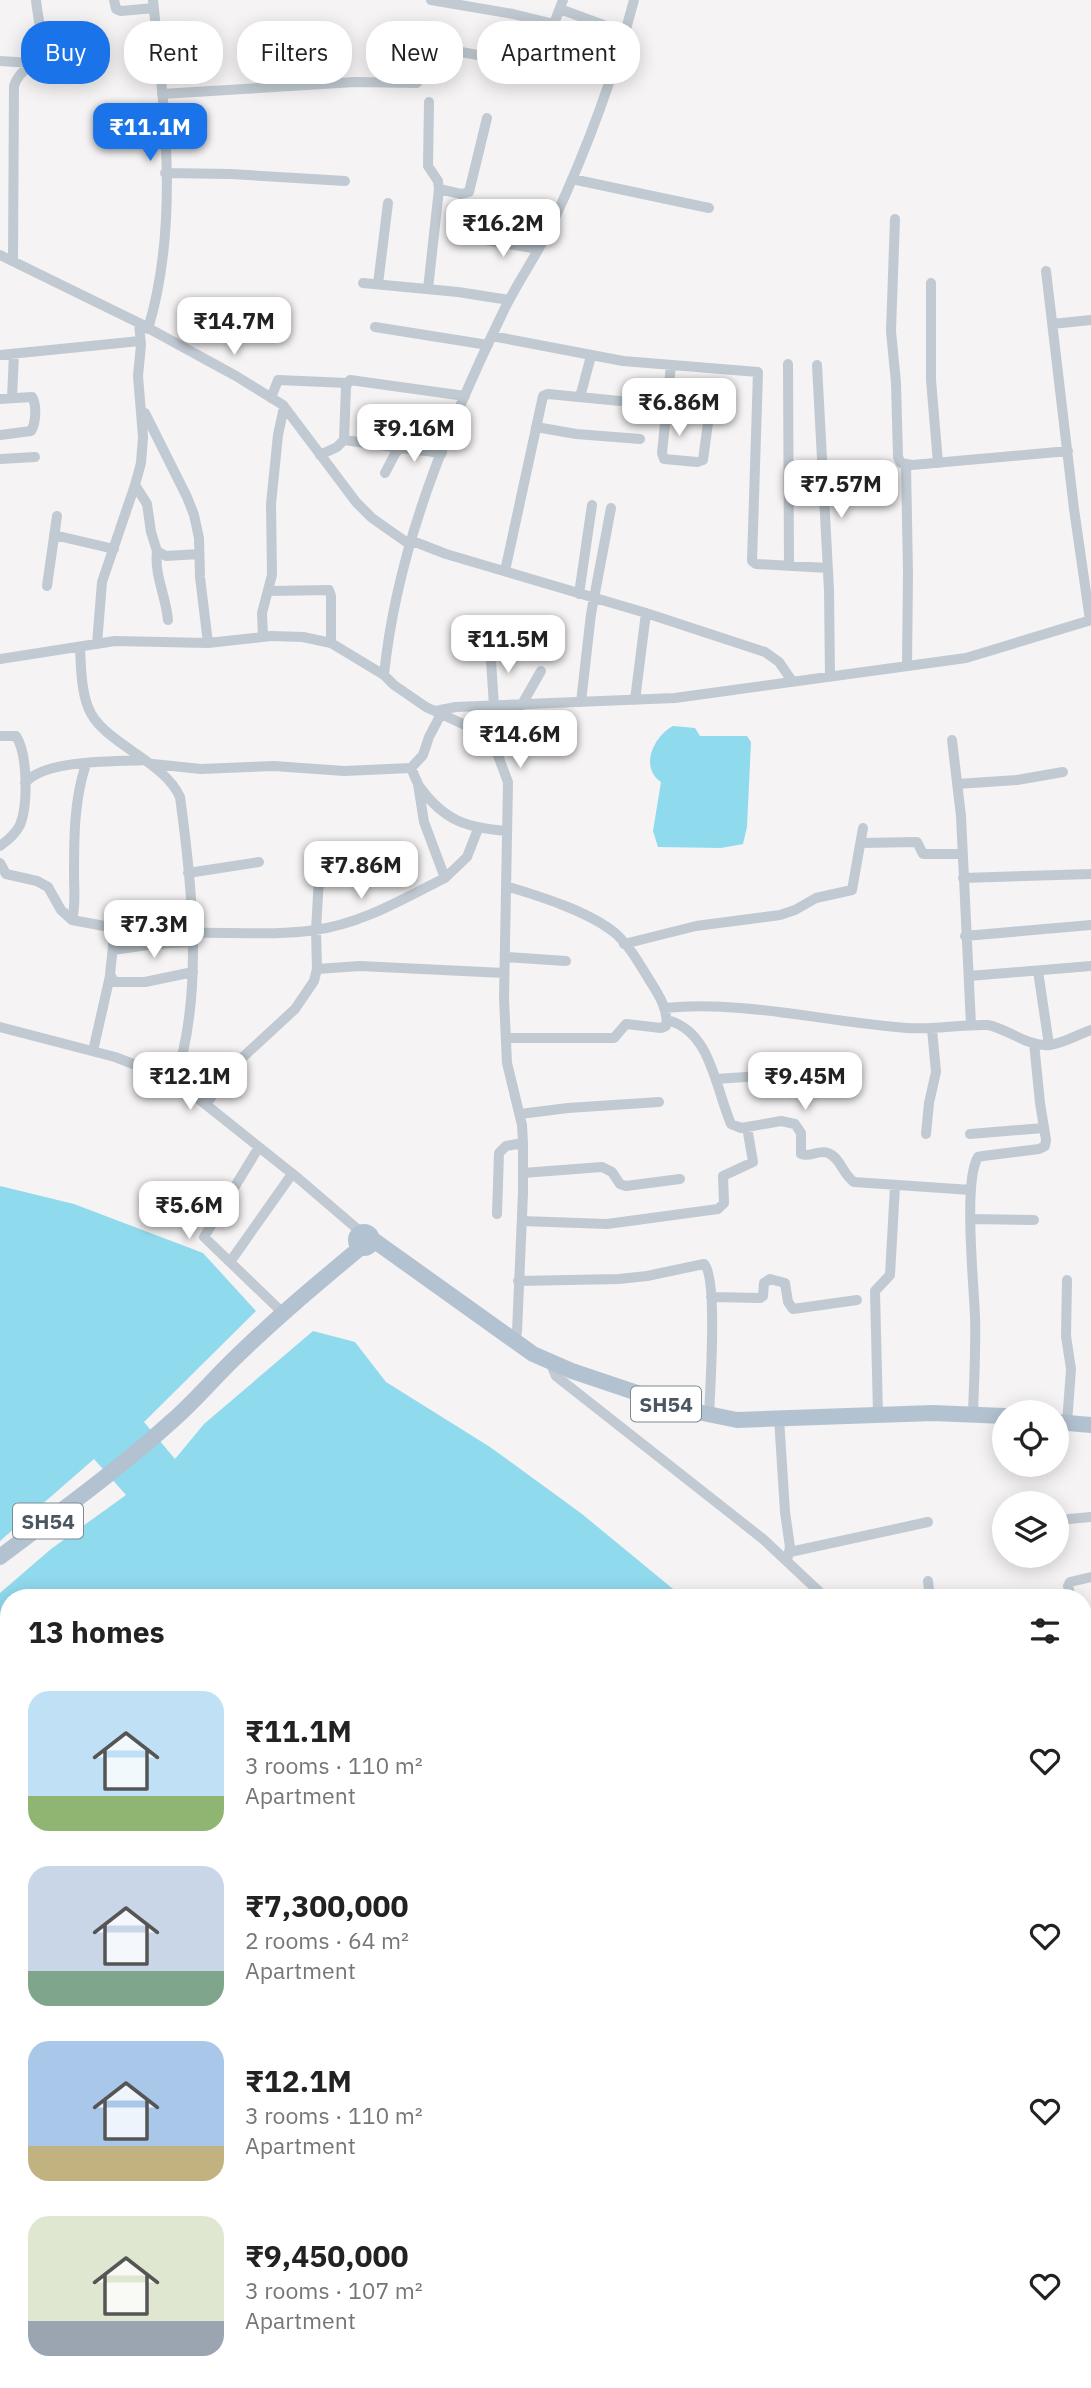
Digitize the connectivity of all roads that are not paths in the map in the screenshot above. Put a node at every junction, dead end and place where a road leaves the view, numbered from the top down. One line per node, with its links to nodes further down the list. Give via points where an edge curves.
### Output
1 (36, 0): 8 (street)
2 (114, 0): 6 (street, via 121,12)
3 (431, 0): 5 (street)
4 (634, 0): 11 (street)
5 (451, 2): 9 (street)
6 (153, 4): 17 (street)
7 (562, 5): 10 (street)
8 (38, 21)
9 (542, 21)
10 (598, 21)
11 (628, 21)
12 (0, 61): 13 (street)
13 (21, 62)
14 (21, 74): 19 (street)
15 (366, 82): 17 (street)
16 (609, 84): 23 (street)
17 (162, 94): 22 (street)
18 (0, 99): 19 (street)
19 (14, 99): 32 (street)
20 (429, 103): 25 (street, via 428,166)
21 (487, 118): 25 (street, via 468,192)
22 (166, 173): 24 (street); 41 (street, via 163,264)
23 (572, 179): 27 (street); 30 (street)
24 (345, 180)
25 (439, 189): 37 (street)
26 (388, 203): 35 (street)
27 (709, 208)
28 (895, 219): 72 (street, via 891,331 898,457)
29 (473, 238): 30 (street)
30 (538, 249): 38 (street)
31 (0, 255): 32 (street)
32 (13, 260): 41 (street)
33 (1046, 271): 40 (street)
34 (363, 283): 35 (street)
35 (378, 284): 37 (street)
36 (931, 284): 71 (street, via 931,380)
37 (428, 289): 38 (street)
38 (509, 300): 43 (street)
39 (1091, 320): 40 (street)
40 (1052, 324): 66 (street)
41 (144, 326): 44 (street); 56 (street)
42 (374, 327): 43 (street)
43 (490, 340): 47 (street); 53 (street)
44 (140, 341): 45 (street); 60 (street)
45 (14, 354): 46 (street); 55 (street)
46 (0, 355)
47 (591, 356): 49 (street); 54 (street)
48 (788, 364): 83 (street)
49 (671, 365): 52 (street, via 664,458 703,460); 83 (street, via 759,373 752,559 755,564)
50 (817, 365): 84 (street)
51 (347, 383): 53 (street, via 356,380); 56 (street, via 278,380); 64 (street)
52 (712, 393)
53 (465, 396): 67 (street)
54 (580, 397): 58 (street); 61 (street, via 544,394)
55 (12, 398): 57 (street); 62 (street, via 34,398 33,428 27,433)
56 (271, 398): 59 (street)
57 (0, 399)
58 (620, 401)
59 (284, 407): 68 (street); 87 (street, via 271,503)
60 (142, 409): 74 (street, via 142,450); 82 (street, via 187,497)
61 (536, 426): 63 (street); 85 (street)
62 (0, 435)
63 (640, 439)
64 (344, 440): 65 (street); 68 (street)
65 (401, 448): 67 (street); 73 (street)
66 (1068, 451): 71 (street); 92 (street)
67 (442, 453): 79 (street)
68 (320, 455): 79 (street, via 372,518)
69 (35, 457): 70 (street)
70 (0, 459)
71 (938, 463): 72 (street)
72 (906, 465): 100 (street)
73 (385, 473)
74 (135, 485): 80 (street); 81 (street, via 147,504)
75 (592, 505): 88 (street)
76 (611, 508): 89 (street)
77 (57, 516): 78 (street)
78 (54, 535): 80 (street); 86 (street)
79 (410, 542): 85 (street); 102 (street, via 389,631)
80 (114, 549): 96 (street, via 102,582)
81 (157, 551): 82 (street, via 166,556); 91 (street)
82 (199, 554): 94 (street)
83 (789, 566): 84 (street)
84 (828, 568): 103 (street)
85 (505, 571): 88 (street)
86 (47, 586)
87 (269, 590): 93 (street, via 262,612); 95 (street, via 329,590)
88 (579, 594): 89 (street)
89 (595, 599): 90 (street); 106 (street)
90 (646, 613): 104 (street, via 765,652); 105 (street)
91 (168, 620)
92 (1091, 620): 100 (street, via 966,658)
93 (263, 638): 94 (street); 95 (street, via 303,637)
94 (208, 643): 96 (street)
95 (331, 643): 102 (street)
96 (97, 644): 98 (street)
97 (491, 645): 107 (street)
98 (80, 648): 99 (street); 113 (street, via 88,707 94,719)
99 (0, 659)
100 (907, 666): 103 (street)
101 (541, 671): 108 (street)
102 (384, 675): 109 (street)
103 (830, 676): 104 (street)
104 (792, 681): 105 (street)
105 (635, 700): 106 (street)
106 (580, 702): 108 (street)
107 (494, 706): 108 (street); 109 (street, via 456,707)
108 (517, 706): 112 (street)
109 (438, 713): 112 (street, via 478,731); 115 (street, via 424,755)
110 (0, 736): 117 (street, via 19,740)
111 (952, 740): 119 (street)
112 (497, 753): 122 (street, via 508,782)
113 (149, 762): 114 (street); 115 (street, via 212,769); 128 (street, via 175,786 180,797)
114 (86, 764): 117 (street, via 52,768); 134 (street, via 77,795)
115 (411, 768): 118 (street)
116 (1063, 772): 119 (street)
117 (25, 783): 124 (street, via 20,826)
118 (418, 784): 120 (street, via 439,810); 131 (street, via 424,822)
119 (957, 784): 125 (street)
120 (478, 828): 122 (street); 131 (street, via 467,857)
121 (863, 828): 123 (street)
122 (507, 831): 133 (street)
123 (861, 843): 125 (street, via 917,842 924,854); 139 (street, via 852,890 816,898 780,915 696,926)
124 (0, 846)
125 (962, 854): 132 (street)
126 (259, 862): 128 (street)
127 (0, 863): 134 (street, via 6,874 48,887 61,911)
128 (188, 873): 138 (street)
129 (1091, 874): 132 (street)
130 (319, 878): 136 (street)
131 (445, 878): 136 (street, via 357,920)
132 (963, 878): 137 (street)
133 (506, 886): 139 (street, via 578,912); 141 (street)
134 (72, 920): 140 (street, via 115,928)
135 (1091, 925): 137 (street)
136 (316, 930): 138 (street); 144 (street)
137 (965, 936): 149 (street)
138 (191, 937): 140 (street); 146 (street)
139 (624, 944): 150 (street)
140 (113, 950): 148 (street)
141 (506, 957): 142 (street); 147 (street)
142 (566, 961)
143 (1091, 967): 145 (street)
144 (317, 969): 147 (street, via 360,966); 163 (street, via 295,1009 243,1057)
145 (1038, 971): 149 (street); 157 (street)
146 (192, 972): 148 (street, via 127,983 114,982); 161 (street)
147 (504, 973): 155 (street)
148 (110, 976): 158 (street)
149 (969, 976): 151 (street)
150 (666, 1014): 153 (street, via 694,1005); 155 (street, via 666,1026 626,1024 614,1038); 160 (street, via 694,1033)
151 (971, 1025): 153 (street); 156 (street, via 999,1027)
152 (0, 1027): 158 (street)
153 (932, 1029): 167 (street, via 936,1072)
154 (1091, 1030): 157 (street)
155 (506, 1038): 164 (street, via 507,1063)
156 (1034, 1043): 157 (street); 166 (street)
157 (1049, 1045)
158 (93, 1051): 161 (street)
159 (789, 1073): 160 (street)
160 (716, 1079): 165 (street, via 731,1124)
161 (175, 1080): 163 (street)
162 (659, 1102): 164 (street)
163 (206, 1105): 170 (street)
164 (520, 1114): 169 (street)
165 (747, 1127): 174 (street, via 790,1122 801,1133 801,1154 830,1153 854,1182); 179 (street, via 752,1162 723,1176 724,1203 718,1209 607,1224)
166 (1044, 1128): 168 (street); 175 (street, via 1046,1144 1042,1148 978,1157)
167 (926, 1134)
168 (970, 1134)
169 (523, 1143): 171 (street); 176 (street, via 506,1146 499,1153)
170 (259, 1147): 172 (street); 181 (street, via 204,1237)
171 (523, 1173): 173 (street, via 602,1167 626,1186); 179 (street)
172 (292, 1174): 180 (street); 181 (street)
173 (680, 1179)
174 (895, 1186): 175 (street); 190 (street, via 890,1275 875,1291)
175 (971, 1190): 177 (street)
176 (497, 1213)
177 (971, 1219): 178 (street); 191 (street)
178 (1034, 1220)
179 (522, 1221): 183 (street)
180 (365, 1240): 186 (main road, SH54); 187 (main road, SH54)
181 (230, 1262): 186 (street)
182 (1067, 1280): 189 (street, via 1066,1336 1071,1369)
183 (518, 1281): 184 (street, via 619,1279 704,1264 711,1278); 187 (street)
184 (711, 1297): 185 (street, via 760,1298 770,1279 785,1283 793,1309); 192 (street)
185 (857, 1300)
186 (283, 1313): 200 (main road, SH54, via 170,1424)
187 (514, 1342): 188 (main road, SH54)
188 (550, 1362): 192 (main road, SH54); 201 (street, via 556,1377)
189 (1066, 1400)
190 (877, 1414): 191 (main road, SH54); 194 (main road, SH54)
191 (973, 1414): 193 (main road, SH54)
192 (709, 1415): 194 (main road, SH54, via 737,1420)
193 (992, 1415)
194 (779, 1418): 201 (street)
195 (1069, 1423): 196 (main road)
196 (1091, 1425)
197 (1091, 1517): 198 (street)
198 (1069, 1518)
199 (928, 1522): 201 (street)
200 (0, 1557)
201 (788, 1557): 204 (street)
202 (1091, 1577): 206 (street, via 1070,1582)
203 (928, 1581): 205 (street)
204 (818, 1589)
205 (929, 1589)
206 (1069, 1589)

